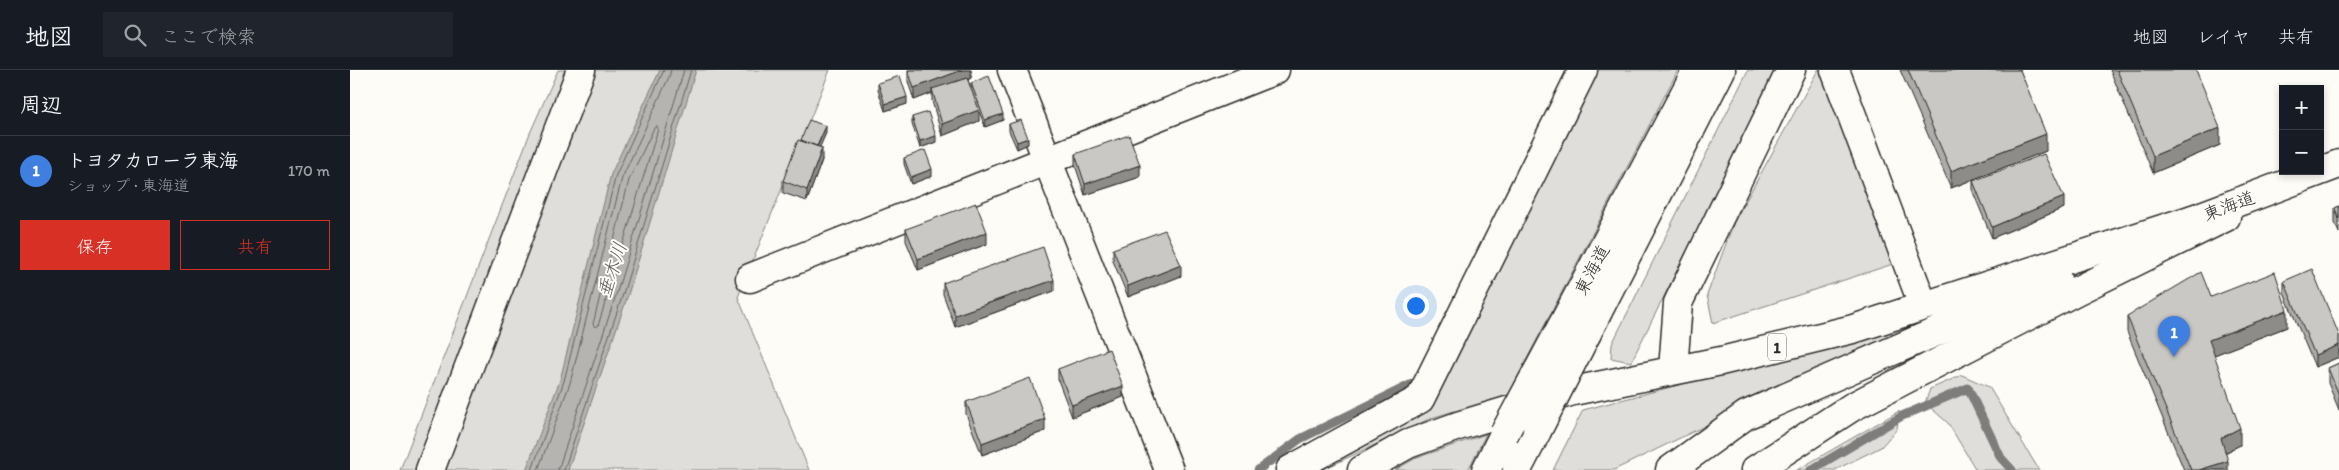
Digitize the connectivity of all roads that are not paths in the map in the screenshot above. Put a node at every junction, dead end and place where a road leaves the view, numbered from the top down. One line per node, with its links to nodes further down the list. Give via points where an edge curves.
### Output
1 (581, 70): 16 (main road)
2 (1012, 70): 9 (main road)
3 (1275, 70): 9 (main road)
4 (1583, 70): 18 (main road, via 1420,399)
5 (1697, 70): 20 (main road, 東海道, bridge)
6 (1721, 70): 21 (main road, 東海道, bridge)
7 (1790, 70): 15 (main road, via 1678,302)
8 (1835, 70): 14 (main road)
9 (1048, 160): 13 (main road); 17 (main road)
10 (2339, 164): 11 (main road, 東海道)
11 (2277, 188): 12 (main road, 東海道); 23 (main road, via 2225,218 1852,407)
12 (2193, 219): 14 (main road, 1); 22 (main road, via 1746,415)
13 (750, 278)
14 (1924, 306): 15 (main road, 1, via 1852,329)
15 (1673, 370): 19 (main road, 1, via 1573,391 1458,426 1408,444)
16 (430, 470)
17 (1169, 470)
18 (1290, 470)
19 (1362, 470)
20 (1486, 470)
21 (1518, 470)
22 (1670, 470)
23 (1755, 470)

